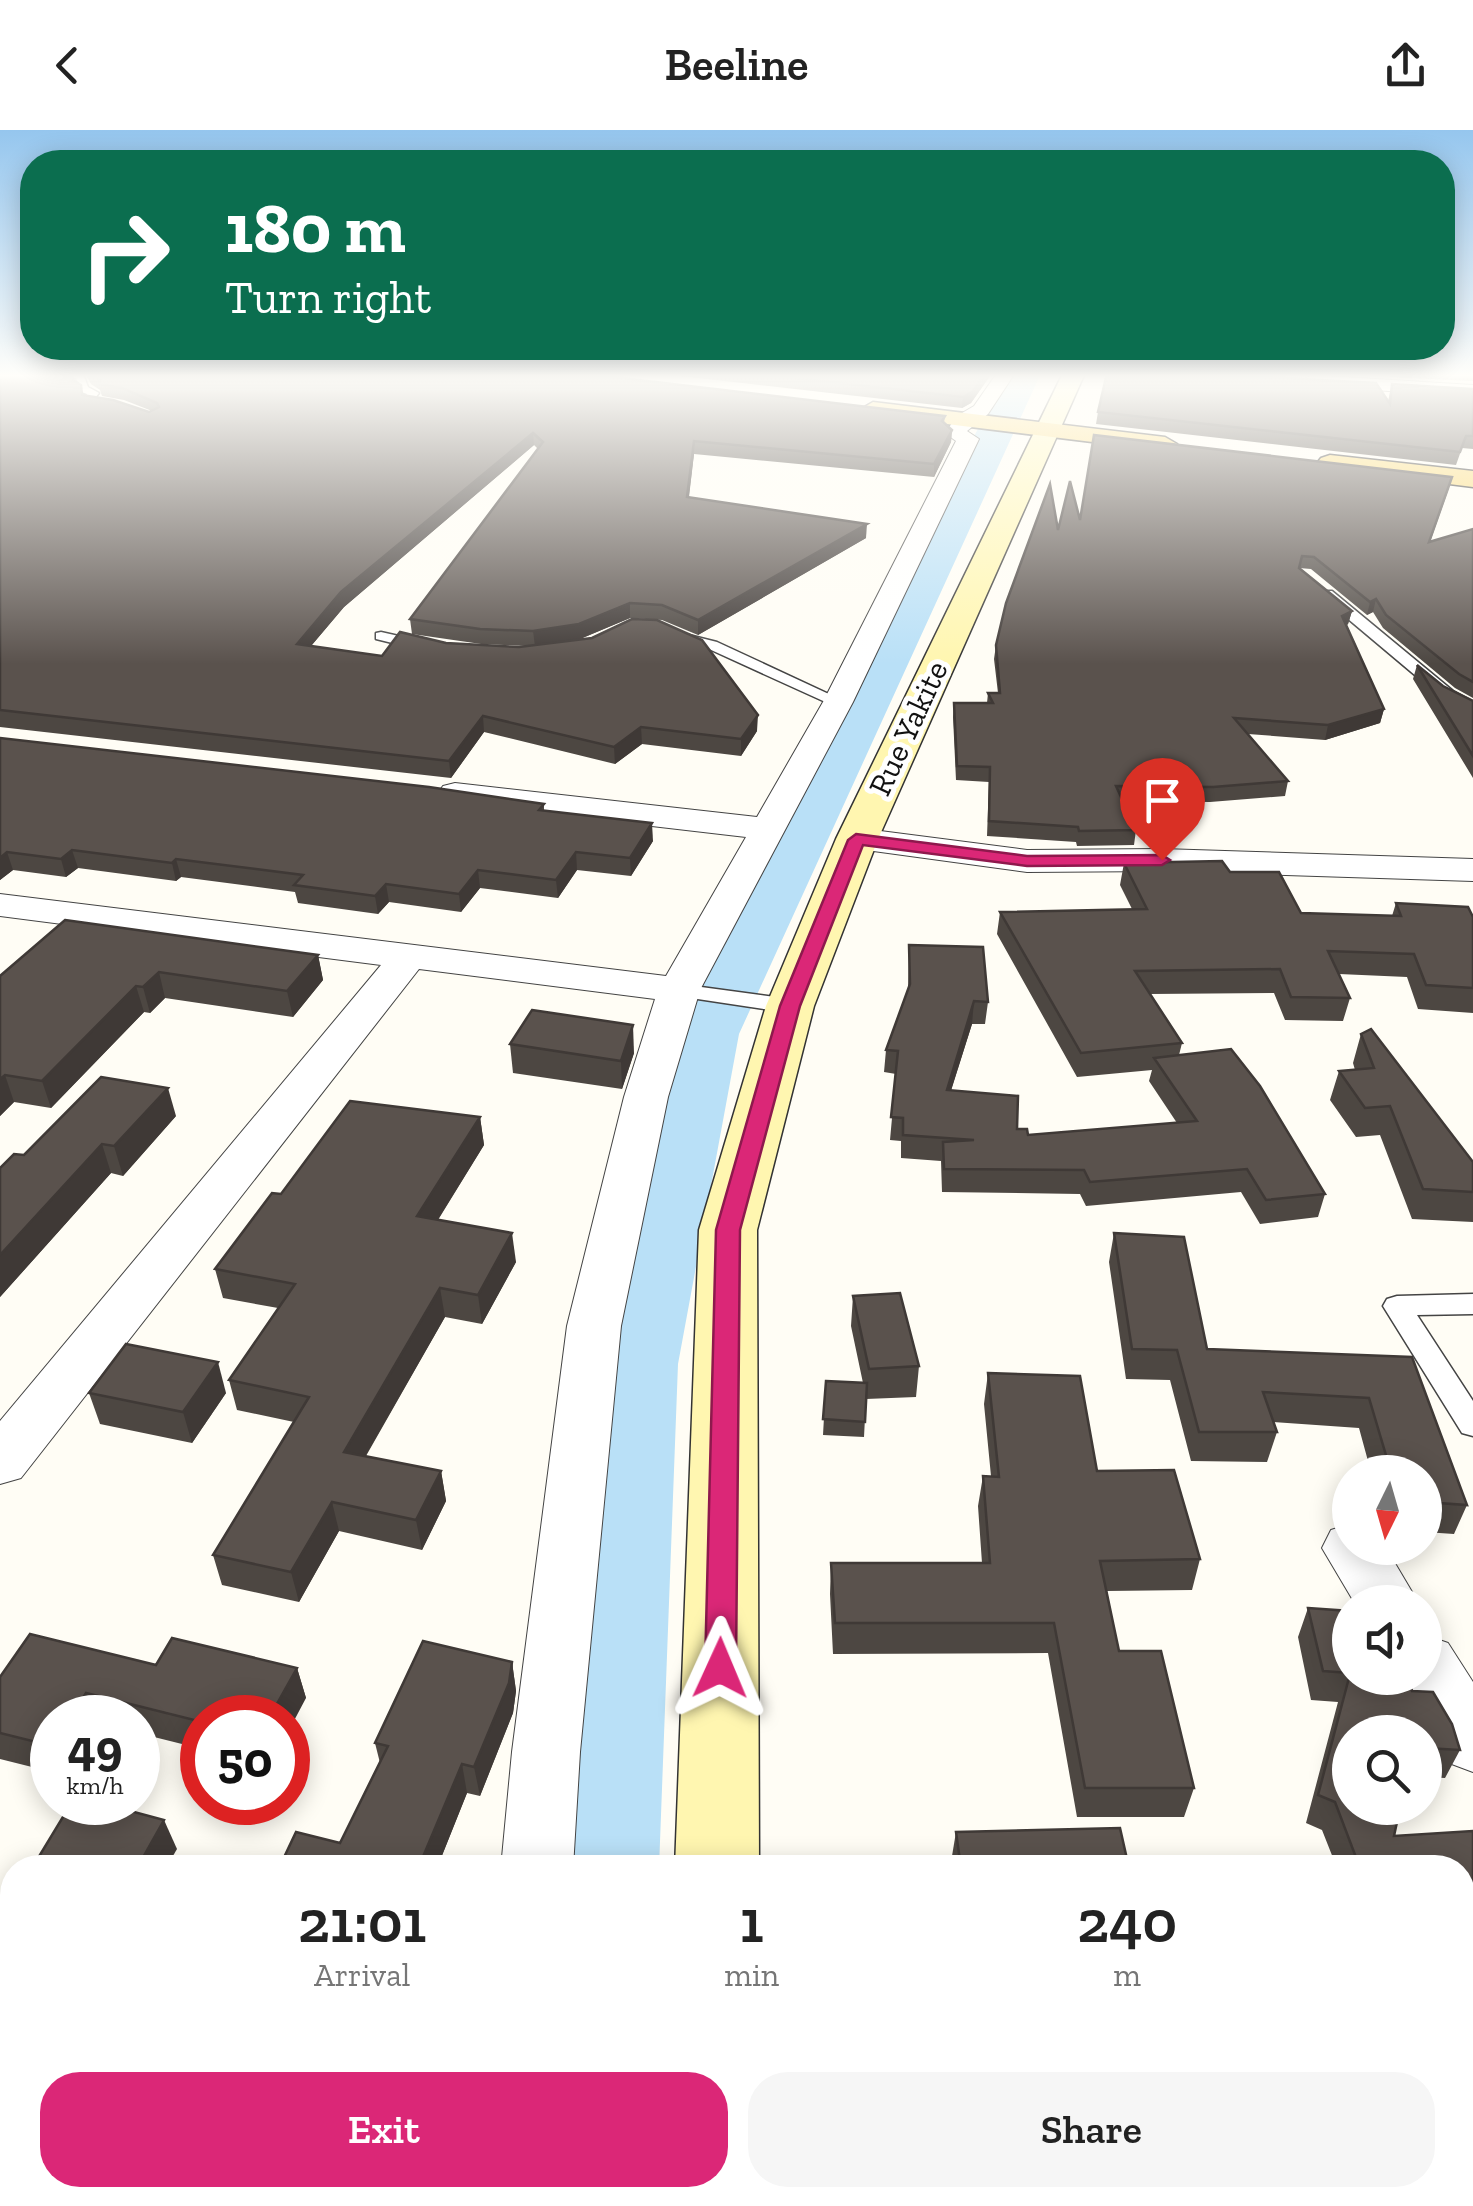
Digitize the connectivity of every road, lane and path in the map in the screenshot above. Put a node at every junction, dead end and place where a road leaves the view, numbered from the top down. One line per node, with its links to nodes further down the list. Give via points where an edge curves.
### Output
1 (953, 470): 9 (street)
2 (1016, 470): 13 (main road, Rue Yakite)
3 (1394, 470): 4 (main road)
4 (1473, 479)
5 (1319, 587): 10 (lane)
6 (662, 628): 9 (lane)
7 (381, 636): 8 (lane)
8 (448, 650)
9 (838, 702): 12 (street)
10 (1473, 709)
11 (432, 790): 12 (street)
12 (766, 829): 17 (street)
13 (856, 840): 14 (street, via 1027,861); 18 (main road, Rue Yakite)
14 (1473, 870)
15 (6, 912): 16 (street)
16 (409, 956): 17 (street); 21 (street)
17 (691, 992): 18 (lane); 24 (street, via 646,1097 594,1326)
18 (768, 1003): 25 (main road, Rue Yakite, via 728,1230)
19 (1473, 1304): 20 (lane, via 1398,1306)
20 (1473, 1426)
21 (0, 1462)
22 (1442, 1691): 23 (street)
23 (1473, 1741)
24 (538, 1855)
25 (717, 1855)

